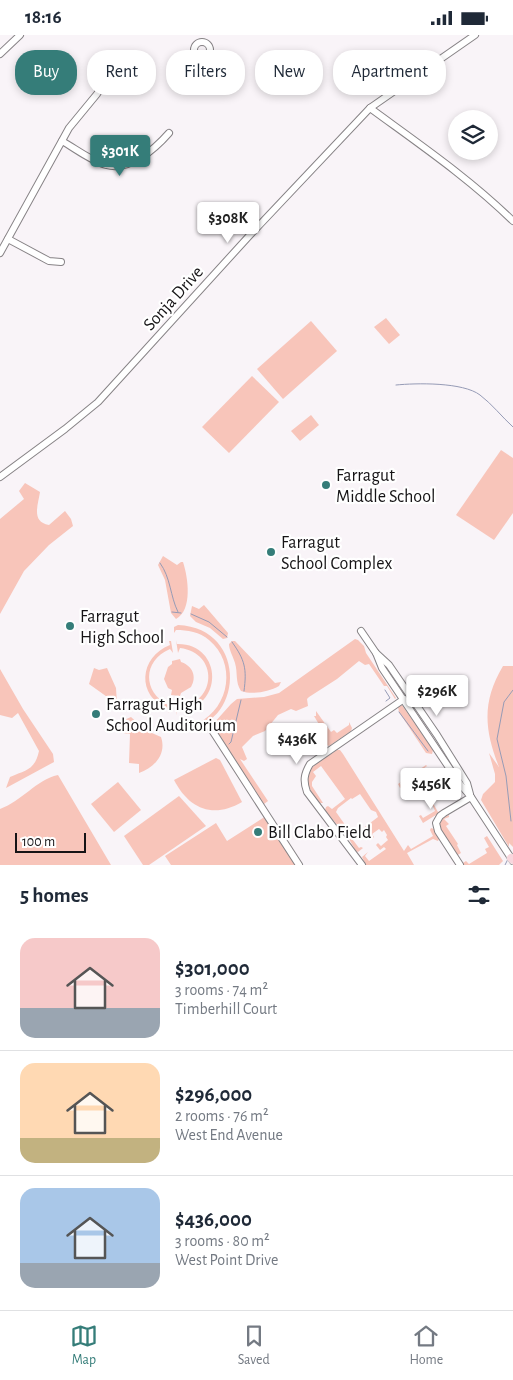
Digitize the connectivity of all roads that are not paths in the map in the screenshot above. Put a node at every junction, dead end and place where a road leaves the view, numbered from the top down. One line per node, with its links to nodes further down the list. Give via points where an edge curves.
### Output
1 (20, 35): 5 (street)
2 (201, 35): 4 (street)
3 (475, 35): 7 (street, Sonja Drive)
4 (201, 43)
5 (0, 54)
6 (96, 95): 9 (street)
7 (370, 108): 10 (street, via 483,193); 14 (street, Sonja Drive, via 98,402)
8 (169, 133): 9 (street, via 136,160 118,166 99,163)
9 (62, 141): 11 (street)
10 (513, 221)
11 (8, 239): 12 (street); 13 (street, via 49,261)
12 (0, 253)
13 (61, 262)
14 (0, 477)
15 (361, 631): 16 (street)
16 (376, 653): 17 (street, via 382,668); 19 (street, via 437,735 467,783)
17 (404, 699): 19 (street); 22 (street, via 310,764 305,775 307,792)
18 (208, 725): 21 (street)
19 (472, 797): 20 (street); 23 (street, via 444,813 436,823)
20 (511, 859)
21 (299, 865)
22 (362, 865)
23 (460, 865)

